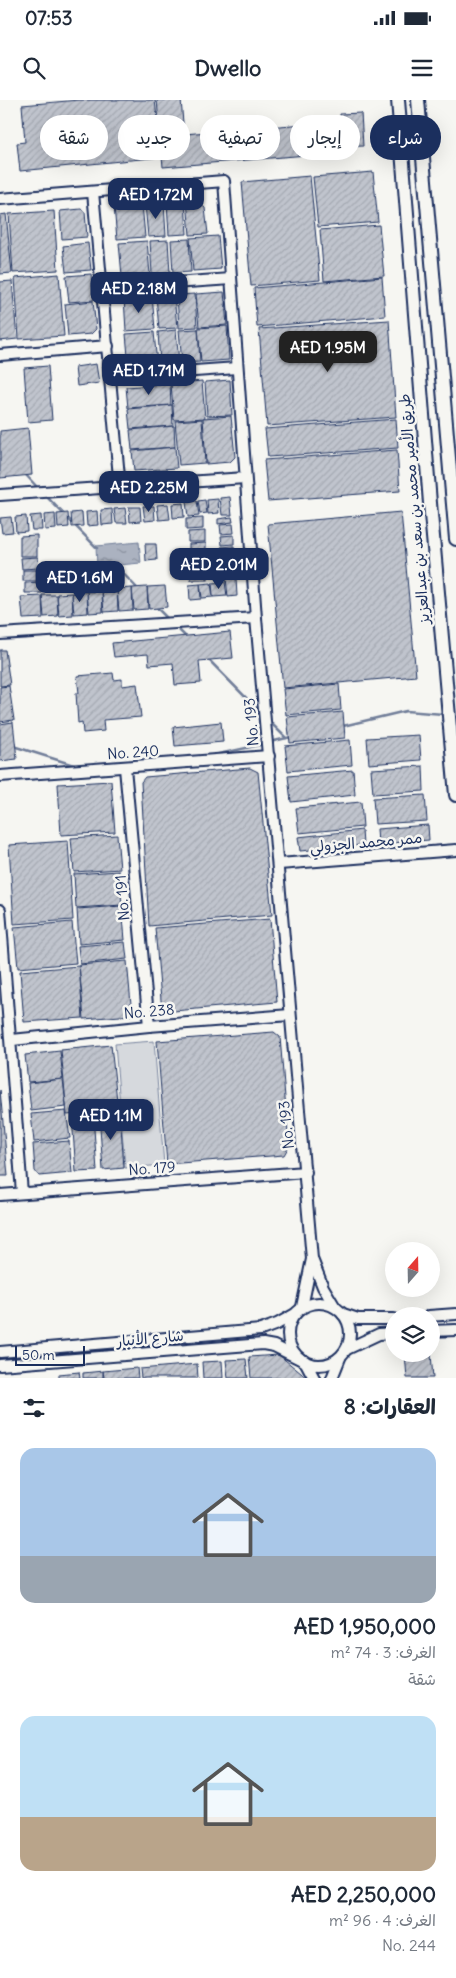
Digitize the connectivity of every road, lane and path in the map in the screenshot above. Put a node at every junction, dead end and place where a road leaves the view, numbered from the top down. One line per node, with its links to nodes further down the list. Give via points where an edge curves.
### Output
1 (398, 100): 20 (main road, طريق الأمير محمد بن سعد بن عبدالعزيز)
2 (418, 100): 14 (main road)
3 (93, 192): 4 (street); 5 (street, No. 193, via 224,181); 6 (street)
4 (0, 199)
5 (232, 279): 6 (street); 9 (street, No. 193)
6 (102, 288): 7 (street)
7 (108, 346): 8 (street); 10 (street)
8 (0, 355)
9 (238, 368): 10 (street); 11 (street, No. 193)
10 (111, 377): 12 (street)
11 (245, 478): 12 (street); 15 (street, No. 193)
12 (120, 488): 13 (street)
13 (0, 495)
14 (456, 539)
15 (256, 618): 16 (street); 17 (street, No. 193)
16 (0, 634)
17 (269, 756): 18 (street, No. 240); 22 (street, No. 193)
18 (125, 768): 19 (street, No. 240); 25 (street, No. 191)
19 (0, 776)
20 (456, 795)
21 (456, 850): 22 (street, ممر محمد الجزولي)
22 (279, 864): 24 (street, No. 193)
23 (0, 910): 26 (street)
24 (290, 1015): 25 (street, No. 238); 27 (street, No. 193)
25 (149, 1026): 26 (street, No. 238)
26 (12, 1040): 28 (street)
27 (306, 1172): 28 (street, No. 179); 30 (street, No. 193)
28 (22, 1193): 29 (street, No. 179)
29 (0, 1195)
30 (312, 1259): 31 (street, No. 193); 32 (street, No. 193, via 323,1287)
31 (298, 1310): 32 (street, شارع الأنبار, via 321,1302); 40 (street, شارع الأنبار, via 261,1330); 42 (street, via 288,1332 293,1351)
32 (339, 1310): 35 (street, شارع الأنبار, via 366,1320); 39 (street, via 351,1328)
33 (456, 1314): 34 (street)
34 (440, 1315)
35 (385, 1319)
36 (456, 1330): 37 (street)
37 (440, 1331)
38 (385, 1334): 39 (street)
39 (347, 1349): 41 (street)
40 (0, 1352)
41 (340, 1358): 42 (street, شارع الأنبار, via 320,1366); 45 (street)
42 (302, 1360): 43 (street, شارع الأنبار, via 263,1344); 44 (street)
43 (0, 1366)
44 (314, 1378)
45 (332, 1378)

